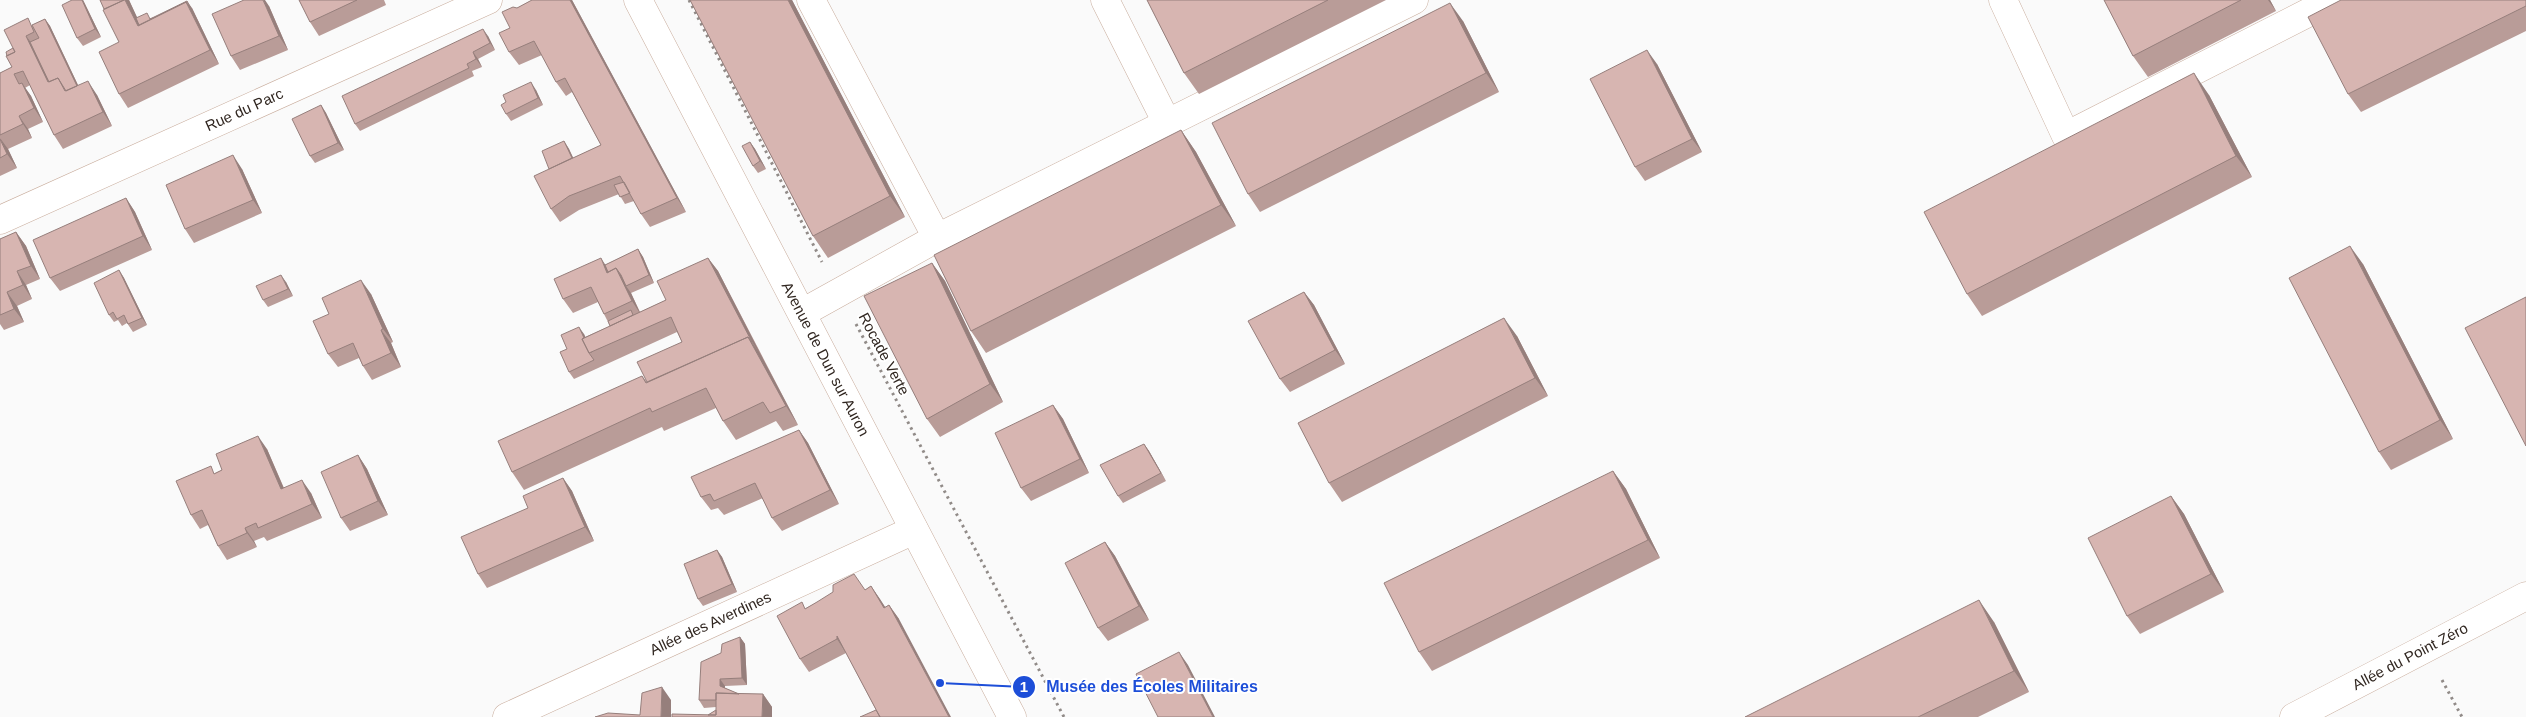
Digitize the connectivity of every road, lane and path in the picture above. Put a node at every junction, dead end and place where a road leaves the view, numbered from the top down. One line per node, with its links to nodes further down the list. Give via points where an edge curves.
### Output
1 (488, 0): 10 (street, Rue du Parc)
2 (638, 0): 13 (street, Avenue de Dun sur Auron)
3 (689, 0): 12 (path, Rocade Verte)
4 (811, 0): 11 (street)
5 (1106, 0): 9 (street)
6 (1414, 0): 9 (street)
7 (2003, 0): 8 (street, via 2066,136)
8 (2333, 0)
9 (1167, 123): 11 (street)
10 (0, 220)
11 (937, 238): 12 (street)
12 (840, 293): 13 (street); 19 (path, Rocade Verte)
13 (802, 313): 14 (street, Avenue de Dun sur Auron)
14 (914, 530): 17 (street, Allée des Averdines); 18 (street, Avenue de Dun sur Auron)
15 (2526, 596): 16 (street, Allée du Point Zéro)
16 (2424, 650): 20 (street, Allée du Point Zéro); 21 (path)
17 (507, 717)
18 (1012, 717)
19 (1064, 717)
20 (2294, 717)
21 (2462, 717)

